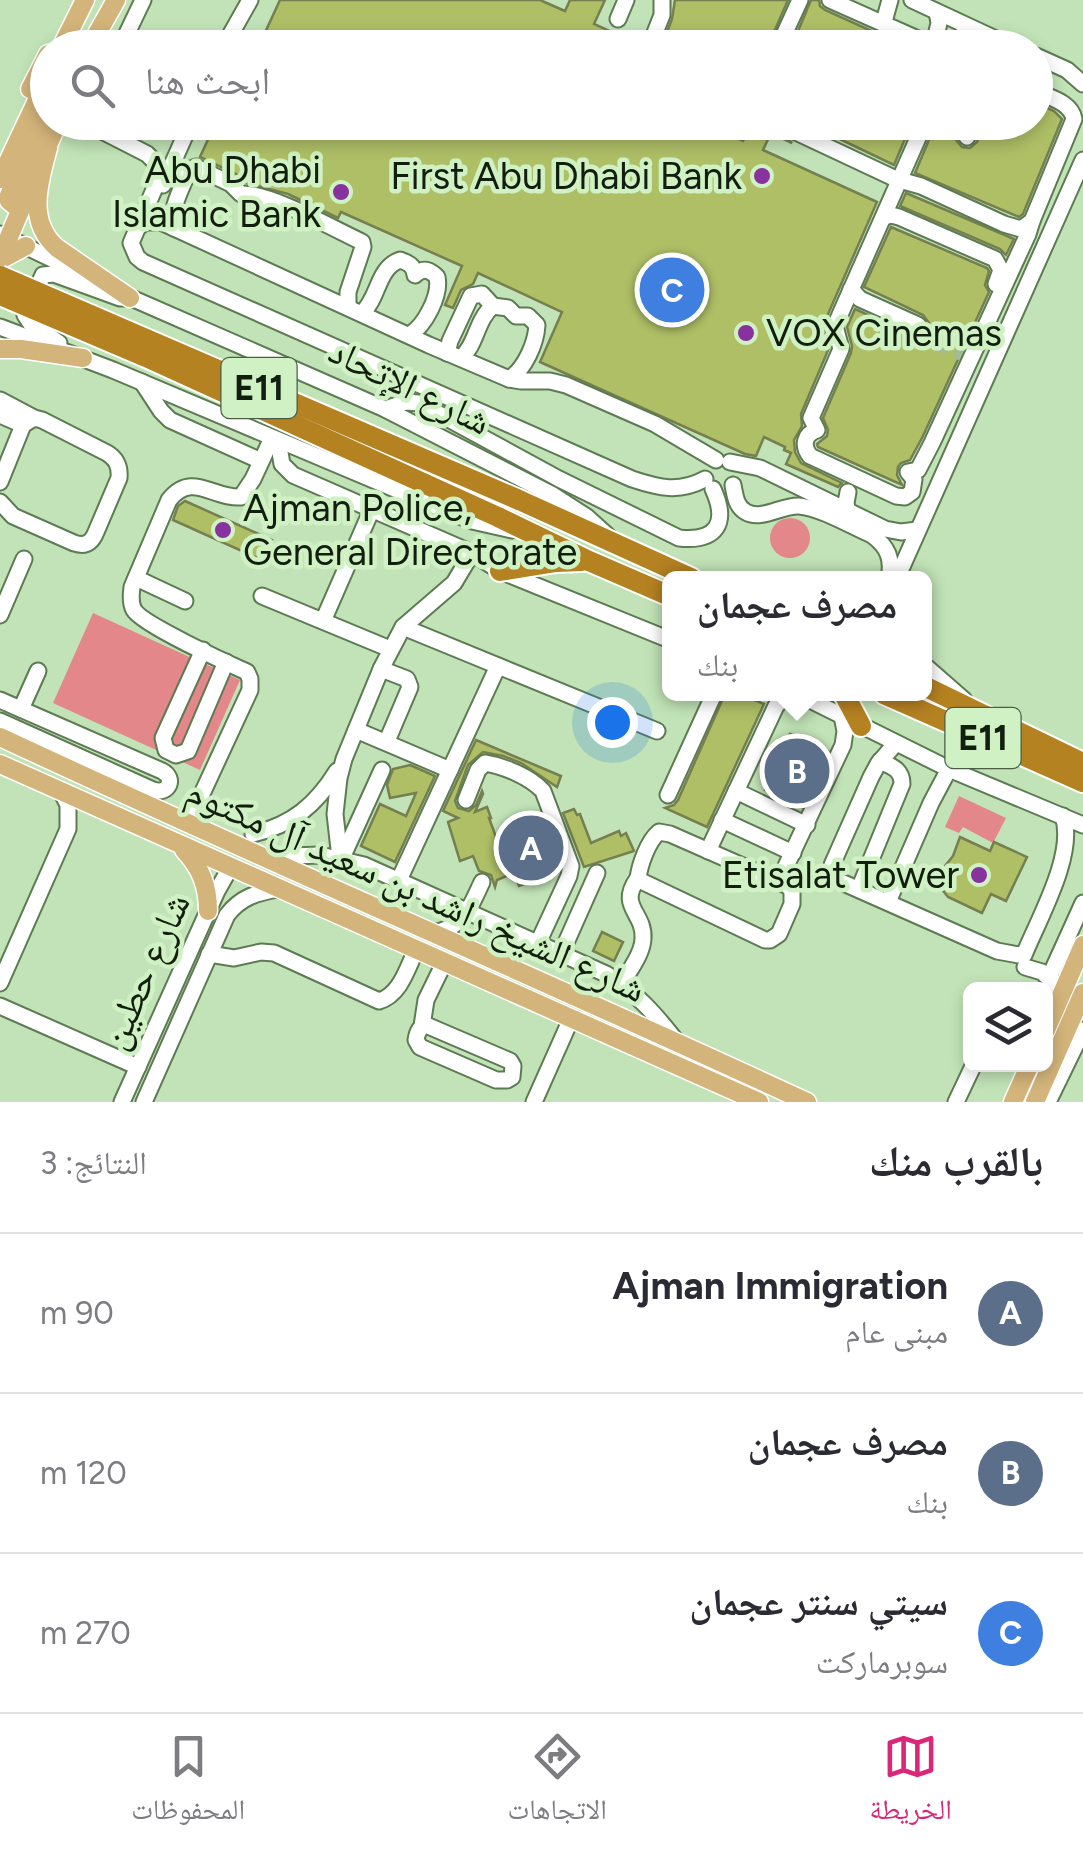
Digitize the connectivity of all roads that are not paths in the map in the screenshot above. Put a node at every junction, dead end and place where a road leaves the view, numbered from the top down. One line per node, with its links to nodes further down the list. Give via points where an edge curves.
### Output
1 (85, 0): 15 (main road)
2 (116, 0): 16 (main road)
3 (146, 0): 17 (street)
4 (250, 0): 18 (street)
5 (626, 0): 13 (street)
6 (662, 0): 19 (street)
7 (800, 0): 20 (street)
8 (830, 0): 21 (street)
9 (890, 0): 12 (street)
10 (912, 0): 11 (street)
11 (933, 10): 14 (street); 22 (street); 23 (street)
12 (885, 18)
13 (618, 19)
14 (908, 28)
15 (72, 30)
16 (99, 30)
17 (133, 30)
18 (233, 30)
19 (656, 30)
20 (786, 30)
21 (903, 30)
22 (938, 30)
23 (968, 30)
24 (1053, 64): 25 (street)
25 (1081, 82): 26 (street, via 1064,79)
26 (1053, 86)
27 (30, 91): 37 (main road)
28 (1053, 97): 45 (street, via 1068,105 1074,119)
29 (30, 115): 41 (main road)
30 (32, 140): 43 (main road, via 8,198 14,205)
31 (51, 140): 38 (main road)
32 (117, 140): 39 (street)
33 (183, 140): 36 (street)
34 (809, 140): 42 (street)
35 (917, 140): 42 (street)
36 (181, 145): 39 (street); 46 (street, via 157,198)
37 (0, 147)
38 (48, 148): 43 (main road); 59 (main road, via 38,188 41,228 57,248)
39 (147, 154): 47 (street, via 158,164 159,178)
40 (1083, 160): 50 (street)
41 (0, 179)
42 (896, 186): 44 (street); 45 (street, via 921,186 1012,228); 51 (street, via 1013,238)
43 (25, 201): 48 (main road)
44 (884, 217): 55 (street); 62 (street, via 899,217 996,259 1001,270)
45 (1032, 221): 51 (street)
46 (167, 225): 47 (street); 61 (street); 61 (street, via 188,170 196,167 240,194 362,242 348,292)
47 (138, 227): 84 (street, via 132,243 143,262 632,480 660,488)
48 (3, 240): 49 (street, شارع الإتحاد); 52 (main road)
49 (26, 246): 52 (main road); 59 (street, شارع الإتحاد)
50 (1042, 249): 51 (street); 56 (street)
51 (1021, 253): 62 (street)
52 (0, 259)
53 (1013, 272): 56 (street)
54 (0, 276): 91 (highway, شارع الإتحاد / E11, bridge)
55 (852, 289): 60 (street); 60 (street, via 860,300 916,328 860,306)
56 (1023, 292): 57 (street); 64 (street)
57 (1004, 294)
58 (0, 295): 89 (highway, E11, bridge)
59 (130, 298): 69 (street, via 54,274 40,278 27,320); 74 (street, شارع الإتحاد)
60 (844, 307): 62 (street, via 835,329 841,349 811,418 816,430 808,435 807,452 900,498 914,488 908,472 920,468)
61 (355, 310): 65 (street); 65 (street, via 368,307 392,263 408,263 415,275 428,270 439,288)
62 (992, 316): 64 (street)
63 (0, 327): 69 (street)
64 (1004, 334): 67 (street)
65 (410, 335): 68 (street)
66 (0, 349): 69 (main road)
67 (996, 353): 72 (street); 72 (street, via 974,360)
68 (454, 356): 70 (street); 70 (street, via 469,350 493,306 528,316 538,332)
69 (82, 358): 71 (street)
70 (509, 379): 80 (street, via 566,385)
71 (142, 382): 78 (street); 79 (street, via 170,420)
72 (983, 382): 76 (street); 76 (street, via 959,394)
73 (0, 400): 77 (street)
74 (385, 408): 84 (street, via 424,406 680,538 699,538 720,521); 91 (street, شارع الإتحاد, via 571,505)
75 (0, 415): 77 (street)
76 (967, 418): 90 (street)
77 (29, 422): 82 (street); 86 (street, via 42,420 112,456 119,474 84,545 13,516)
78 (275, 440): 79 (street); 87 (street, via 293,475); 89 (street, via 472,520)
79 (261, 461): 99 (street, via 241,498 197,486 175,493)
80 (723, 461): 81 (street); 83 (street, via 736,473); 84 (street, via 708,466)
81 (778, 478): 83 (street); 85 (street)
82 (0, 482)
83 (734, 482): 84 (street, via 724,491); 97 (street, via 748,514 807,507 872,535)
84 (709, 484)
85 (822, 500): 88 (street); 88 (street, via 846,491)
86 (0, 502)
87 (372, 508): 92 (street); 105 (street)
88 (848, 512): 90 (street, via 885,529)
89 (528, 530): 94 (highway, E11)
90 (917, 530): 98 (street)
91 (616, 544): 96 (highway, شارع الإتحاد / E11)
92 (472, 553): 95 (street); 106 (street, via 454,582)
93 (24, 559): 100 (street)
94 (588, 561): 95 (highway); 101 (highway, E11)
95 (500, 571): 107 (street)
96 (676, 571)
97 (892, 571)
98 (896, 571)
99 (136, 578): 103 (street); 109 (street, via 130,599 136,614)
100 (5, 591): 104 (street)
101 (660, 592)
102 (262, 596): 105 (street)
103 (185, 601)
104 (0, 616)
105 (323, 621): 108 (street)
106 (403, 627): 108 (street); 111 (street)
107 (662, 637)
108 (390, 649): 112 (street)
109 (203, 650): 110 (street); 110 (street, via 164,738 166,750 188,751)
110 (226, 662): 147 (street, via 246,672 250,690)
111 (498, 666): 127 (street); 138 (street)
112 (381, 669): 126 (street); 130 (street, via 410,687)
113 (38, 671): 123 (street)
114 (932, 672): 122 (street)
115 (932, 690): 122 (highway, E11)
116 (0, 700): 123 (street)
117 (711, 701): 142 (street)
118 (780, 701): 141 (street)
119 (812, 701): 125 (street)
120 (846, 701): 125 (highway)
121 (900, 701): 131 (highway, E11)
122 (975, 709): 134 (highway, E11)
123 (21, 710): 124 (street, via 162,770 170,786 153,790)
124 (0, 721)
125 (852, 721): 129 (street); 148 (street)
126 (356, 730): 130 (street); 132 (street)
127 (657, 731)
128 (0, 737): 147 (main road, شارع الشيخ راشد بن سعيد آل مكتوم)
129 (891, 741): 133 (street); 136 (street)
130 (387, 742): 138 (street)
131 (1003, 747): 136 (street); 139 (highway, E11)
132 (344, 759): 151 (street); 152 (street, via 307,809 282,826)
133 (881, 760): 168 (street, via 896,768 902,784); 168 (street, via 832,864 836,878)
134 (1082, 762)
135 (0, 764): 140 (main road, شارع الشيخ راشد بن سعيد آل مكتوم)
136 (949, 768): 145 (street); 169 (street)
137 (382, 770): 159 (street)
138 (450, 770): 163 (street)
139 (1083, 782)
140 (61, 791): 144 (main road, شارع الشيخ راشد بن سعيد آل مكتوم); 149 (street)
141 (736, 791): 146 (street); 148 (street)
142 (668, 795)
143 (466, 800): 174 (street, via 485,764 543,790 571,866)
144 (102, 809): 149 (street); 153 (main road, شارع الشيخ راشد بن سعيد آل مكتوم)
145 (1063, 816): 150 (street); 155 (street)
146 (722, 820): 154 (street); 156 (street)
147 (188, 824): 158 (main road, شارع الشيخ راشد بن سعيد آل مكتوم)
148 (807, 825): 156 (street)
149 (68, 829): 184 (street)
150 (1083, 829): 155 (street)
151 (336, 832): 157 (street); 159 (street)
152 (252, 834)
153 (177, 843): 160 (main road, شارع الشيخ راشد بن سعيد آل مكتوم); 171 (main road, via 198,866)
154 (708, 851): 162 (street, via 660,832); 165 (street)
155 (1066, 852): 180 (street)
156 (793, 853): 165 (street)
157 (320, 855): 158 (street); 159 (street)
158 (262, 858): 166 (main road, شارع الشيخ راشد بن سعيد آل مكتوم)
159 (341, 858): 163 (street)
160 (230, 868): 166 (main road, via 245,863); 167 (main road, شارع الشيخ راشد بن سعيد آل مكتوم); 171 (street, شارع حطين)
161 (597, 874): 179 (street)
162 (638, 878): 165 (street, via 765,940 778,934 792,904 792,891); 185 (street, via 629,898 643,939)
163 (399, 880): 172 (street)
164 (482, 882): 172 (street)
165 (779, 882)
166 (328, 888): 173 (main road, شارع الشيخ راشد بن سعيد آل مكتوم)
167 (278, 889): 176 (main road, شارع الشيخ راشد بن سعيد آل مكتوم); 178 (street, شارع حطين, via 234,906)
168 (859, 889): 169 (street)
169 (888, 902): 180 (street)
170 (1083, 903): 183 (street)
171 (208, 910): 187 (street, شارع حطين)
172 (467, 914): 173 (street); 174 (street); 177 (street)
173 (433, 932): 177 (main road, شارع الشيخ راشد بن سعيد آل مكتوم)
174 (538, 943): 179 (street)
175 (1083, 945): 182 (main road)
176 (416, 950): 178 (street, via 394,994 379,1001 274,953); 181 (main road, شارع الشيخ راشد بن سعيد آل مكتوم)
177 (475, 950): 193 (main road, شارع الشيخ راشد بن سعيد آل مكتوم)
178 (209, 954): 194 (street, شارع حطين)
179 (561, 954): 185 (street)
180 (1022, 960): 183 (street)
181 (444, 963): 190 (main road, شارع الشيخ راشد بن سعيد آل مكتوم); 192 (street)
182 (1072, 970): 183 (street); 188 (main road)
183 (1051, 974): 188 (street)
184 (0, 983)
185 (622, 984): 193 (street)
186 (1083, 992): 191 (main road)
187 (169, 998): 194 (street, via 179,1006); 195 (street, شارع حطين)
188 (1054, 1003)
189 (0, 1006): 195 (street)
190 (570, 1018): 200 (street); 201 (main road, شارع الشيخ راشد بن سعيد آل مكتوم)
191 (1079, 1021): 205 (main road); 206 (street)
192 (422, 1026): 192 (street, via 420,1046 496,1080 512,1076 510,1061)
193 (677, 1042): 202 (main road, شارع الشيخ راشد بن سعيد آل مكتوم)
194 (165, 1055): 199 (street, شارع حطين)
195 (138, 1067): 198 (street, شارع حطين)
196 (970, 1072): 203 (street)
197 (1027, 1072): 204 (main road)
198 (122, 1102)
199 (144, 1102)
200 (534, 1102)
201 (760, 1102)
202 (807, 1102)
203 (956, 1102)
204 (1014, 1102)
205 (1035, 1102)
206 (1048, 1102)

